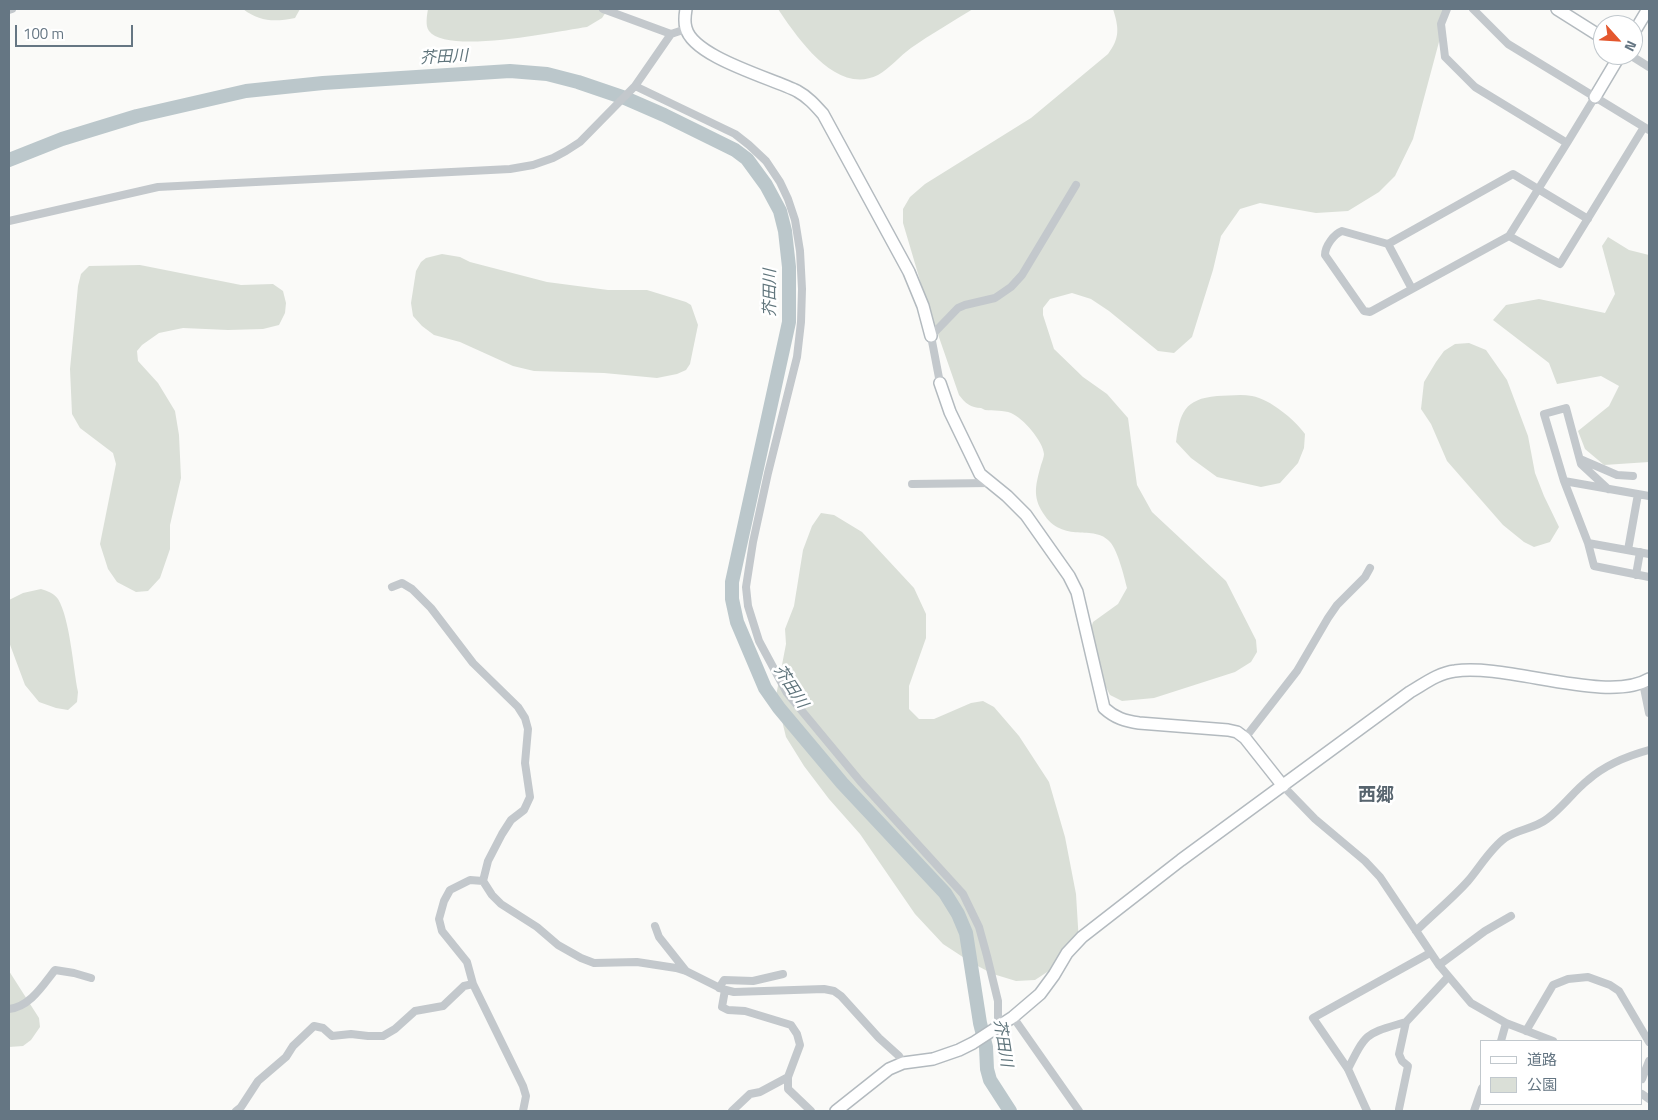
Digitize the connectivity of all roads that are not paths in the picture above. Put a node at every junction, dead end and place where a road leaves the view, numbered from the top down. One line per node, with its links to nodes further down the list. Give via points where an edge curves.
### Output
1 (12, 9): 7 (street)
2 (604, 9): 10 (street)
3 (686, 9): 8 (street)
4 (1447, 9): 15 (street, via 1442,24 1445,56 1475,87)
5 (1473, 9): 13 (street, via 1508,44)
6 (1557, 9): 9 (street)
7 (9, 10)
8 (686, 29): 10 (street); 23 (street, via 702,48 797,92 823,114 909,272)
9 (1593, 32)
10 (671, 34): 12 (street)
11 (1614, 65): 13 (street)
12 (635, 86): 19 (street, via 580,142 533,165 510,170 158,187); 62 (street, via 735,134 766,161 788,199 800,251 801,322 797,357 753,542 746,587 748,606 759,641 787,693 860,781 962,894 979,927 987,956 998,1001)
13 (1595, 97): 14 (street); 15 (street)
14 (1647, 129): 18 (street)
15 (1567, 143): 17 (street)
16 (1076, 185): 23 (street, via 1022,275 1011,287 995,298 958,308)
17 (1538, 190): 18 (street); 20 (street); 21 (street, via 1513,174)
18 (1588, 219): 20 (street, via 1560,264)
19 (9, 221)
20 (1509, 236): 22 (street)
21 (1388, 244): 22 (street); 22 (street, via 1342,231 1336,234 1325,255 1364,311 1370,312)
22 (1412, 289)
23 (931, 336): 24 (street)
24 (940, 383): 28 (street, via 968,451 980,474)
25 (1580, 459): 26 (street, via 1617,475); 27 (street, via 1566,408 1544,414); 30 (street, via 1581,464)
26 (1633, 476)
27 (1564, 481): 30 (street); 33 (street)
28 (990, 483): 29 (street); 43 (street, via 1026,515 1069,576 1077,592 1104,708 1125,721 1228,730)
29 (912, 484)
30 (1608, 489): 31 (street)
31 (1638, 494): 32 (street); 34 (street)
32 (1649, 496)
33 (1588, 543): 34 (street); 38 (street, via 1594,566)
34 (1628, 550): 35 (street)
35 (1640, 552): 36 (street); 38 (street)
36 (1649, 554)
37 (1370, 568): 43 (street, via 1328,618 1297,671)
38 (1636, 575): 39 (street)
39 (1649, 577)
40 (392, 588): 46 (street, via 402,584 412,589 474,663 526,718 525,763 530,797 524,810 511,820 502,834)
41 (1646, 681): 42 (street); 45 (street, via 1616,687 1594,686 1475,669 1454,671 1437,676 1410,692)
42 (1649, 713)
43 (1245, 738): 45 (street)
44 (1649, 750): 49 (street, via 1604,768 1547,819 1505,838 1467,882)
45 (1283, 786): 49 (street, via 1315,819 1365,861); 59 (street, via 1082,937 1067,953 1040,994)
46 (482, 881): 52 (street, via 500,904 581,958 594,963 637,962); 56 (street, via 470,880 450,890 439,919 442,931 467,962)
47 (1511, 916): 51 (street)
48 (655, 926): 52 (street, via 659,938)
49 (1416, 931): 50 (street)
50 (1430, 953): 51 (street); 69 (street, via 1313,1018)
51 (1439, 965): 54 (street)
52 (686, 971): 57 (street)
53 (783, 974): 57 (street, via 753,981 724,980)
54 (1448, 977): 60 (street); 61 (street, via 1471,1003)
55 (91, 978): 58 (street, via 55,970 36,995)
56 (473, 984): 74 (street, via 464,986 443,1006 415,1011 396,1029 382,1036 332,1036 323,1028 314,1026 258,1081); 75 (street, via 523,1086 526,1096)
57 (722, 989): 68 (street, via 734,992 834,991); 71 (street, via 722,1007 791,1025 800,1045)
58 (9, 1009)
59 (1012, 1017): 62 (street); 79 (street)
60 (1406, 1022): 69 (street, via 1368,1035); 73 (street, via 1399,1054 1408,1066)
61 (1506, 1023): 63 (street); 64 (street)
62 (998, 1026): 68 (street, via 973,1043 933,1059)
63 (1526, 1031): 65 (street); 66 (street, via 1552,985 1588,977 1619,991)
64 (1501, 1040)
65 (1550, 1040)
66 (1649, 1042)
67 (1649, 1061): 70 (street)
68 (903, 1064): 78 (street, via 889,1069)
69 (1348, 1070): 80 (street)
70 (1643, 1076)
71 (788, 1077): 76 (street, via 750,1094); 77 (street, via 788,1089)
72 (1480, 1094): 81 (street)
73 (1399, 1110)
74 (236, 1111)
75 (523, 1111)
76 (732, 1111)
77 (812, 1111)
78 (836, 1111)
79 (1079, 1111)
80 (1367, 1111)
81 (1474, 1111)

